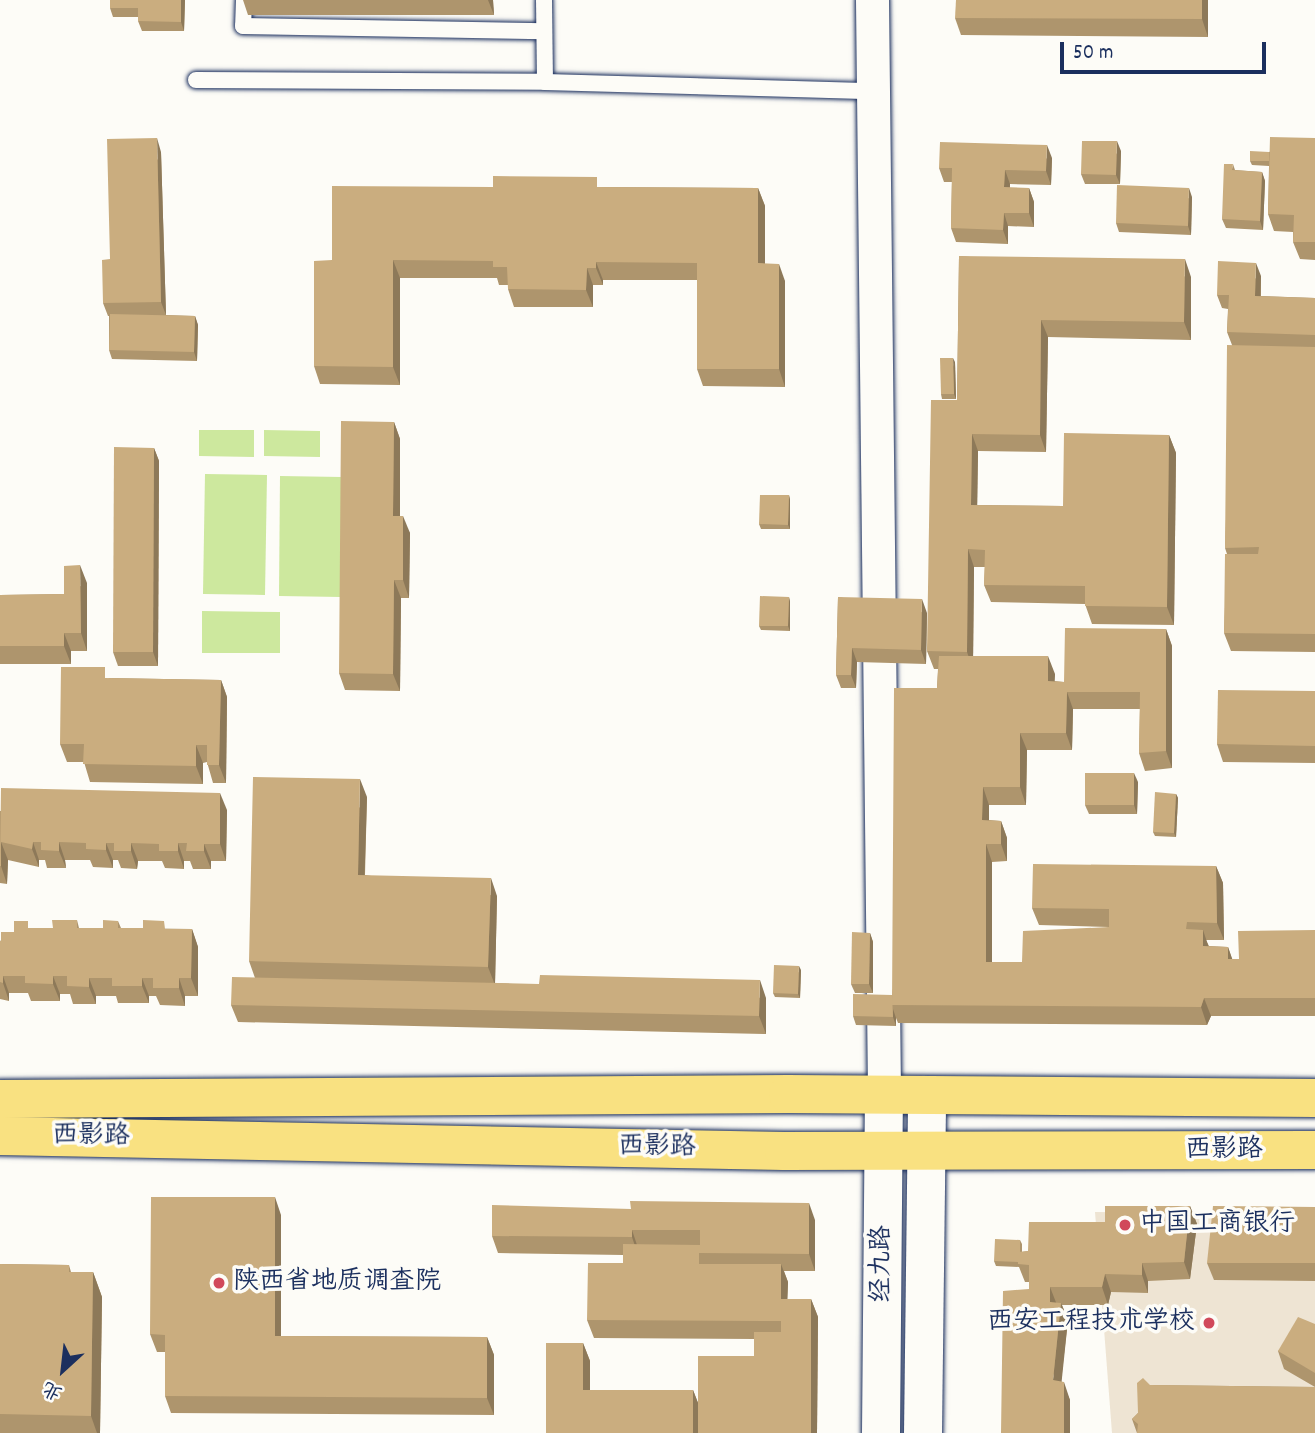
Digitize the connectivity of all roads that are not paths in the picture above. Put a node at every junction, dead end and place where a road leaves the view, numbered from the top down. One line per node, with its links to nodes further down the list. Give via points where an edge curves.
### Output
1 (244, 0): 4 (lane, via 243,26)
2 (544, 0): 4 (lane)
3 (872, 0): 7 (street)
4 (544, 31): 6 (lane)
5 (196, 80): 6 (lane)
6 (545, 82): 7 (lane)
7 (873, 91): 8 (street)
8 (884, 1095): 9 (main road, 西影路); 10 (main road, 西影路); 14 (street, 经九路)
9 (927, 1095): 11 (main road, 西影路); 15 (street, 经九路)
10 (0, 1098)
11 (1315, 1098)
12 (0, 1136): 14 (main road, 西影路)
13 (1315, 1150): 15 (main road, 西影路)
14 (883, 1151): 15 (main road, 西影路); 16 (street, 经九路)
15 (926, 1151): 17 (street, 经九路)
16 (881, 1433)
17 (923, 1433)

